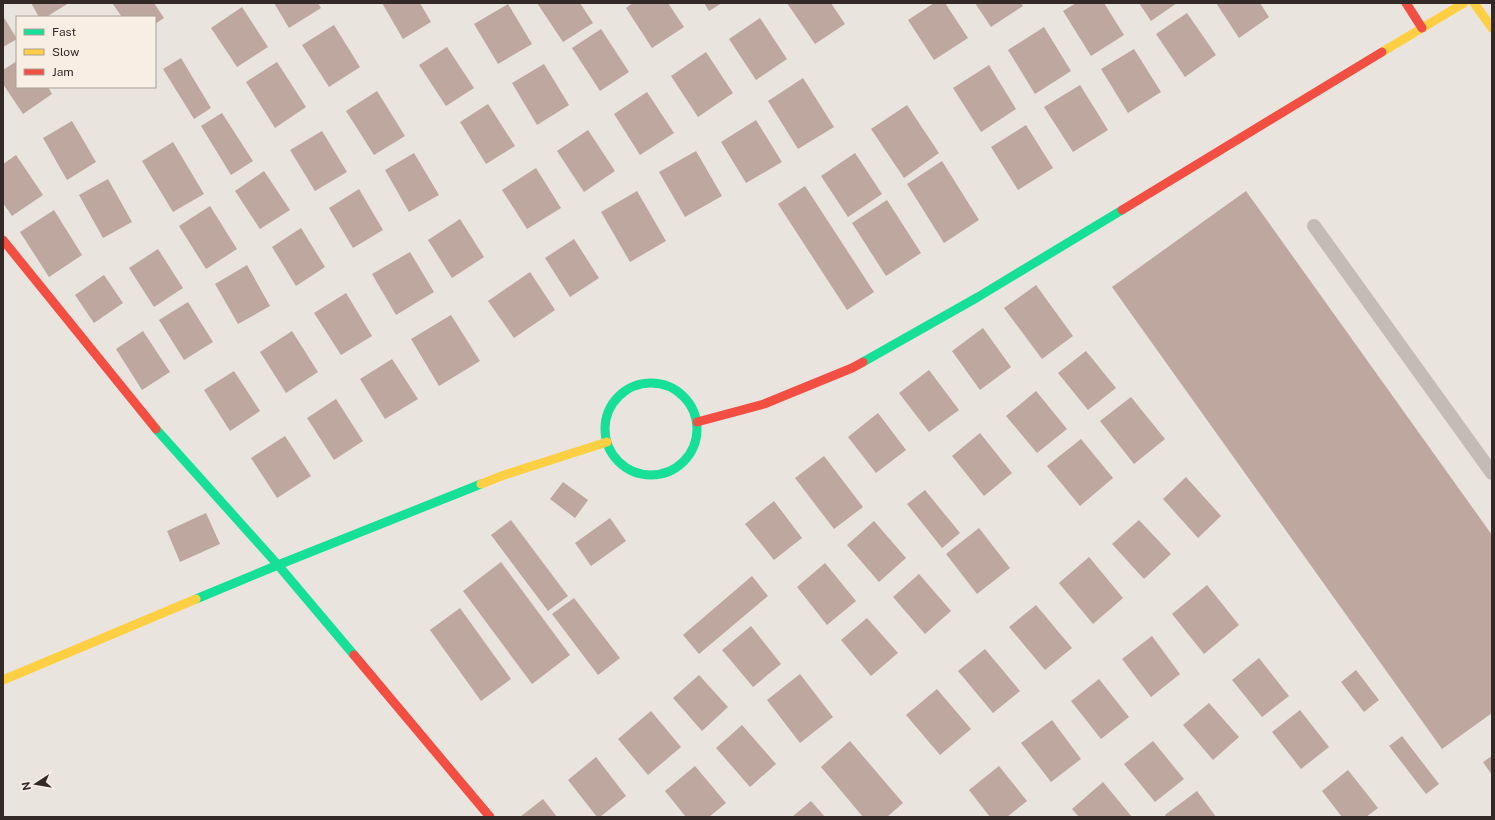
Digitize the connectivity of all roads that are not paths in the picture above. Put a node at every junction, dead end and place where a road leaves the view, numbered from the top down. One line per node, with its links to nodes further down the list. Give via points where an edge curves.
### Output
1 (1406, 3): 4 (street)
2 (1464, 3): 4 (street)
3 (1474, 3): 5 (street)
4 (1422, 28): 8 (street, via 985,292 852,368 764,404)
5 (1492, 28)
6 (1314, 226): 10 (lane)
7 (3, 240): 11 (street, via 146,418)
8 (697, 422): 9 (street, via 697,438 690,454 680,466 664,473 648,475 632,471 616,459); 9 (street, via 691,405 679,391 663,384 645,382 627,389 612,403 605,422)
9 (606, 442): 11 (street, via 504,475)
10 (1492, 473)
11 (278, 565): 12 (street); 13 (street)
12 (3, 680)
13 (490, 817)

